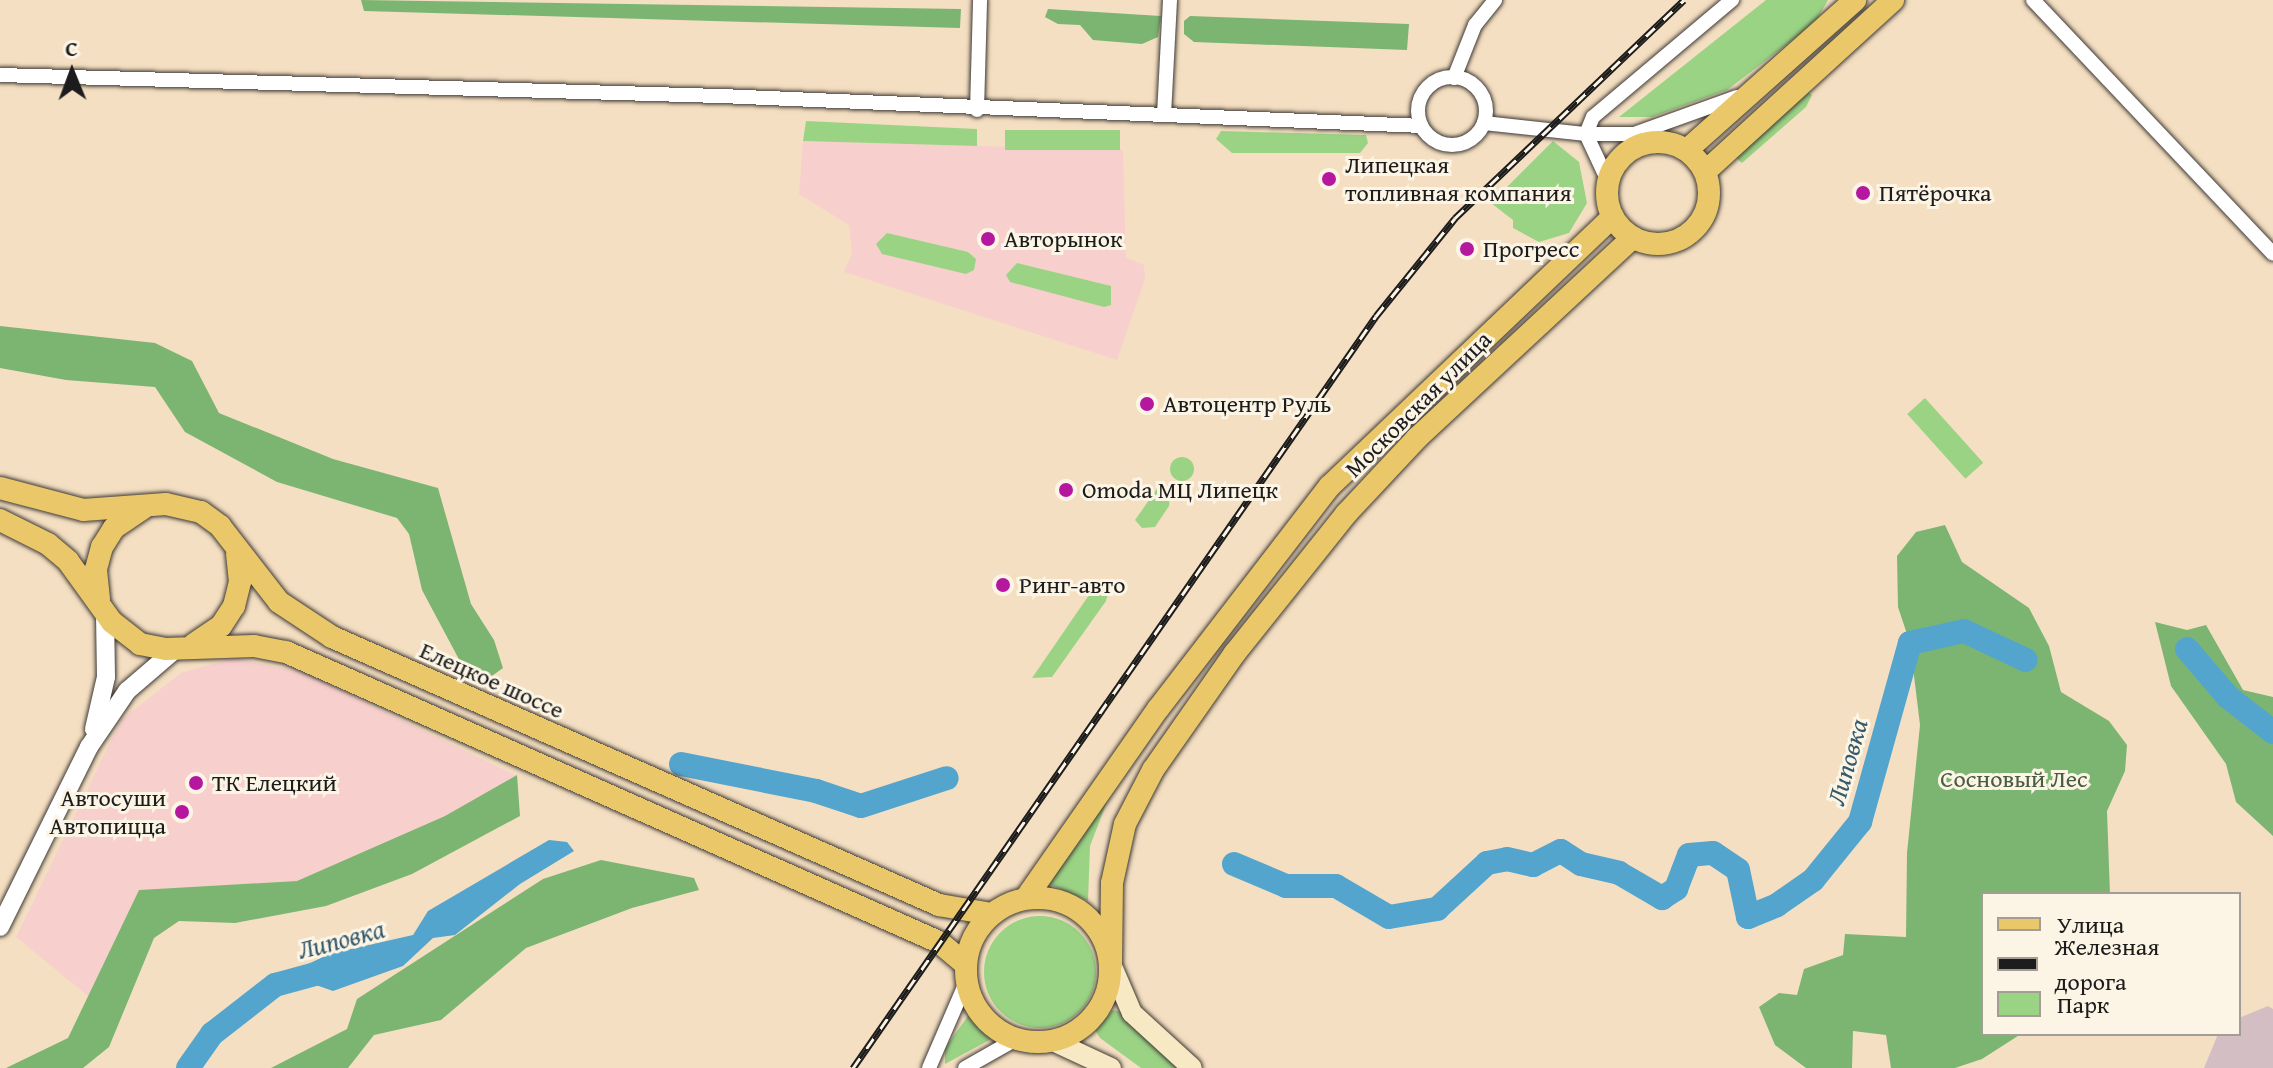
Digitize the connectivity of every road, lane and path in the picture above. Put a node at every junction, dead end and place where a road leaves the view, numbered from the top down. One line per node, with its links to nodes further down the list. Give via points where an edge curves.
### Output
1 (980, 0): 11 (street)
2 (1170, 0): 12 (street)
3 (1495, 0): 9 (street, via 1475,25)
4 (1732, 0): 15 (street, via 1593,117)
5 (1855, 0): 10 (main road)
6 (1893, 0): 19 (main road)
7 (2033, 0): 23 (street)
8 (0, 75): 11 (street, via 721,96)
9 (1454, 78): 13 (street, via 1477,89 1484,99); 14 (street, via 1424,91)
10 (1763, 84): 16 (street, via 1704,113); 18 (main road)
11 (977, 110): 12 (street)
12 (1164, 115): 14 (street)
13 (1484, 123): 14 (street, via 1459,144 1437,142); 15 (street)
14 (1421, 126)
15 (1586, 134): 16 (street); 20 (street)
16 (1634, 134): 17 (street)
17 (1662, 141): 18 (main road); 20 (main road, via 1632,151)
18 (1688, 149): 19 (main road)
19 (1707, 170): 22 (main road, via 1710,201 1692,231 1658,245)
20 (1607, 179): 21 (main road)
21 (1611, 218): 22 (main road); 31 (main road, Московская улица, via 1330,486 1158,709)
22 (1631, 239): 34 (main road, Московская улица, via 1417,438 1346,514 1235,653 1153,770 1125,824 1112,883)
23 (2273, 254)
24 (0, 488): 25 (main road, Елецкое шоссе, via 83,510)
25 (155, 506): 27 (main road, Елецкое шоссе, via 201,512); 28 (main road, via 123,520 102,547 96,580)
26 (0, 520): 28 (main road, via 48,544 68,561)
27 (233, 546): 29 (main road, via 240,569 234,606 221,626); 32 (main road, Елецкое шоссе, via 279,602 332,637 939,905)
28 (105, 613): 29 (main road, via 140,644); 30 (street, via 106,677)
29 (183, 647): 30 (street, via 127,691); 35 (main road, via 254,646 325,668 939,942)
30 (89, 747): 33 (street)
31 (1026, 898): 32 (main road); 34 (main road, via 1046,898 1081,911 1106,943)
32 (991, 914): 35 (main road, via 973,937)
33 (0, 927)
34 (1111, 964): 37 (main road, via 1106,998 1096,1015); 41 (main road, via 1132,1013)
35 (966, 975): 36 (main road, via 988,1023); 38 (street)
36 (1016, 1039): 37 (main road); 39 (street)
37 (1053, 1041): 40 (main road)
38 (929, 1068)
39 (965, 1068)
40 (1111, 1068)
41 (1192, 1068)

